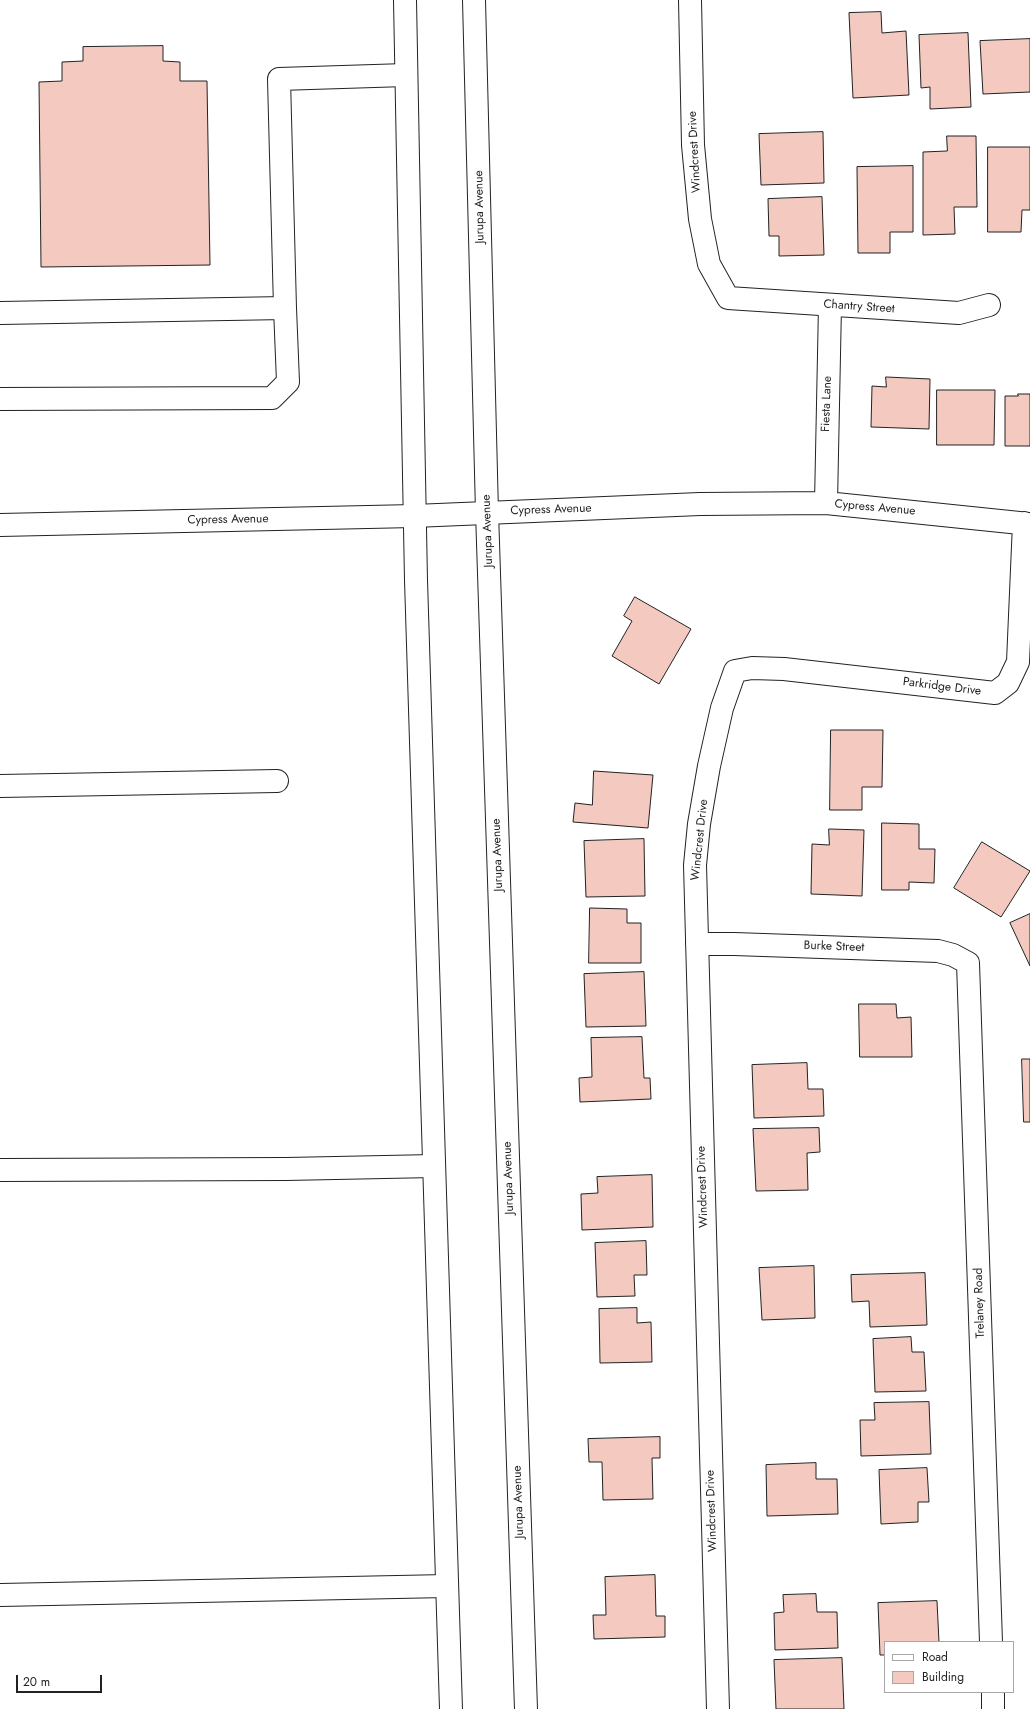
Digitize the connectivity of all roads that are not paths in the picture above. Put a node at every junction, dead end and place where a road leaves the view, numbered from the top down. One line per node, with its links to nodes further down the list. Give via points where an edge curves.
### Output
1 (405, 0): 4 (street)
2 (474, 0): 12 (street, Jurupa Avenue)
3 (690, 0): 5 (street, Windcrest Drive, via 693,145 700,219 709,264)
4 (406, 75): 8 (street, via 279,79); 13 (street)
5 (728, 298): 6 (street, Chantry Street)
6 (830, 305): 7 (street, Chantry Street, via 959,313); 11 (street, Fiesta Lane)
7 (989, 305)
8 (285, 308): 9 (street); 10 (street, via 288,382 272,398)
9 (0, 313)
10 (0, 399)
11 (826, 503): 12 (street, Cypress Avenue, via 700,504); 14 (street, Cypress Avenue)
12 (487, 512): 13 (street, Cypress Avenue); 28 (street, Jurupa Avenue)
13 (414, 516): 15 (street, Cypress Avenue); 21 (street)
14 (1027, 523): 16 (street, Parkridge Drive, via 1018,662 1008,683 995,693 784,669 752,668)
15 (0, 525)
16 (735, 671): 19 (street, Windcrest Drive, via 722,708 699,824 695,865)
17 (277, 781): 18 (street)
18 (0, 786)
19 (697, 944): 20 (street, Burke Street, via 938,951); 29 (street, Windcrest Drive)
20 (968, 963): 25 (street, Trelaney Road)
21 (434, 1166): 22 (street); 23 (street)
22 (0, 1170)
23 (447, 1586): 24 (street); 27 (street)
24 (0, 1595)
25 (991, 1641)
26 (993, 1693): 30 (street)
27 (451, 1709)
28 (526, 1709)
29 (718, 1709)
30 (993, 1709)

